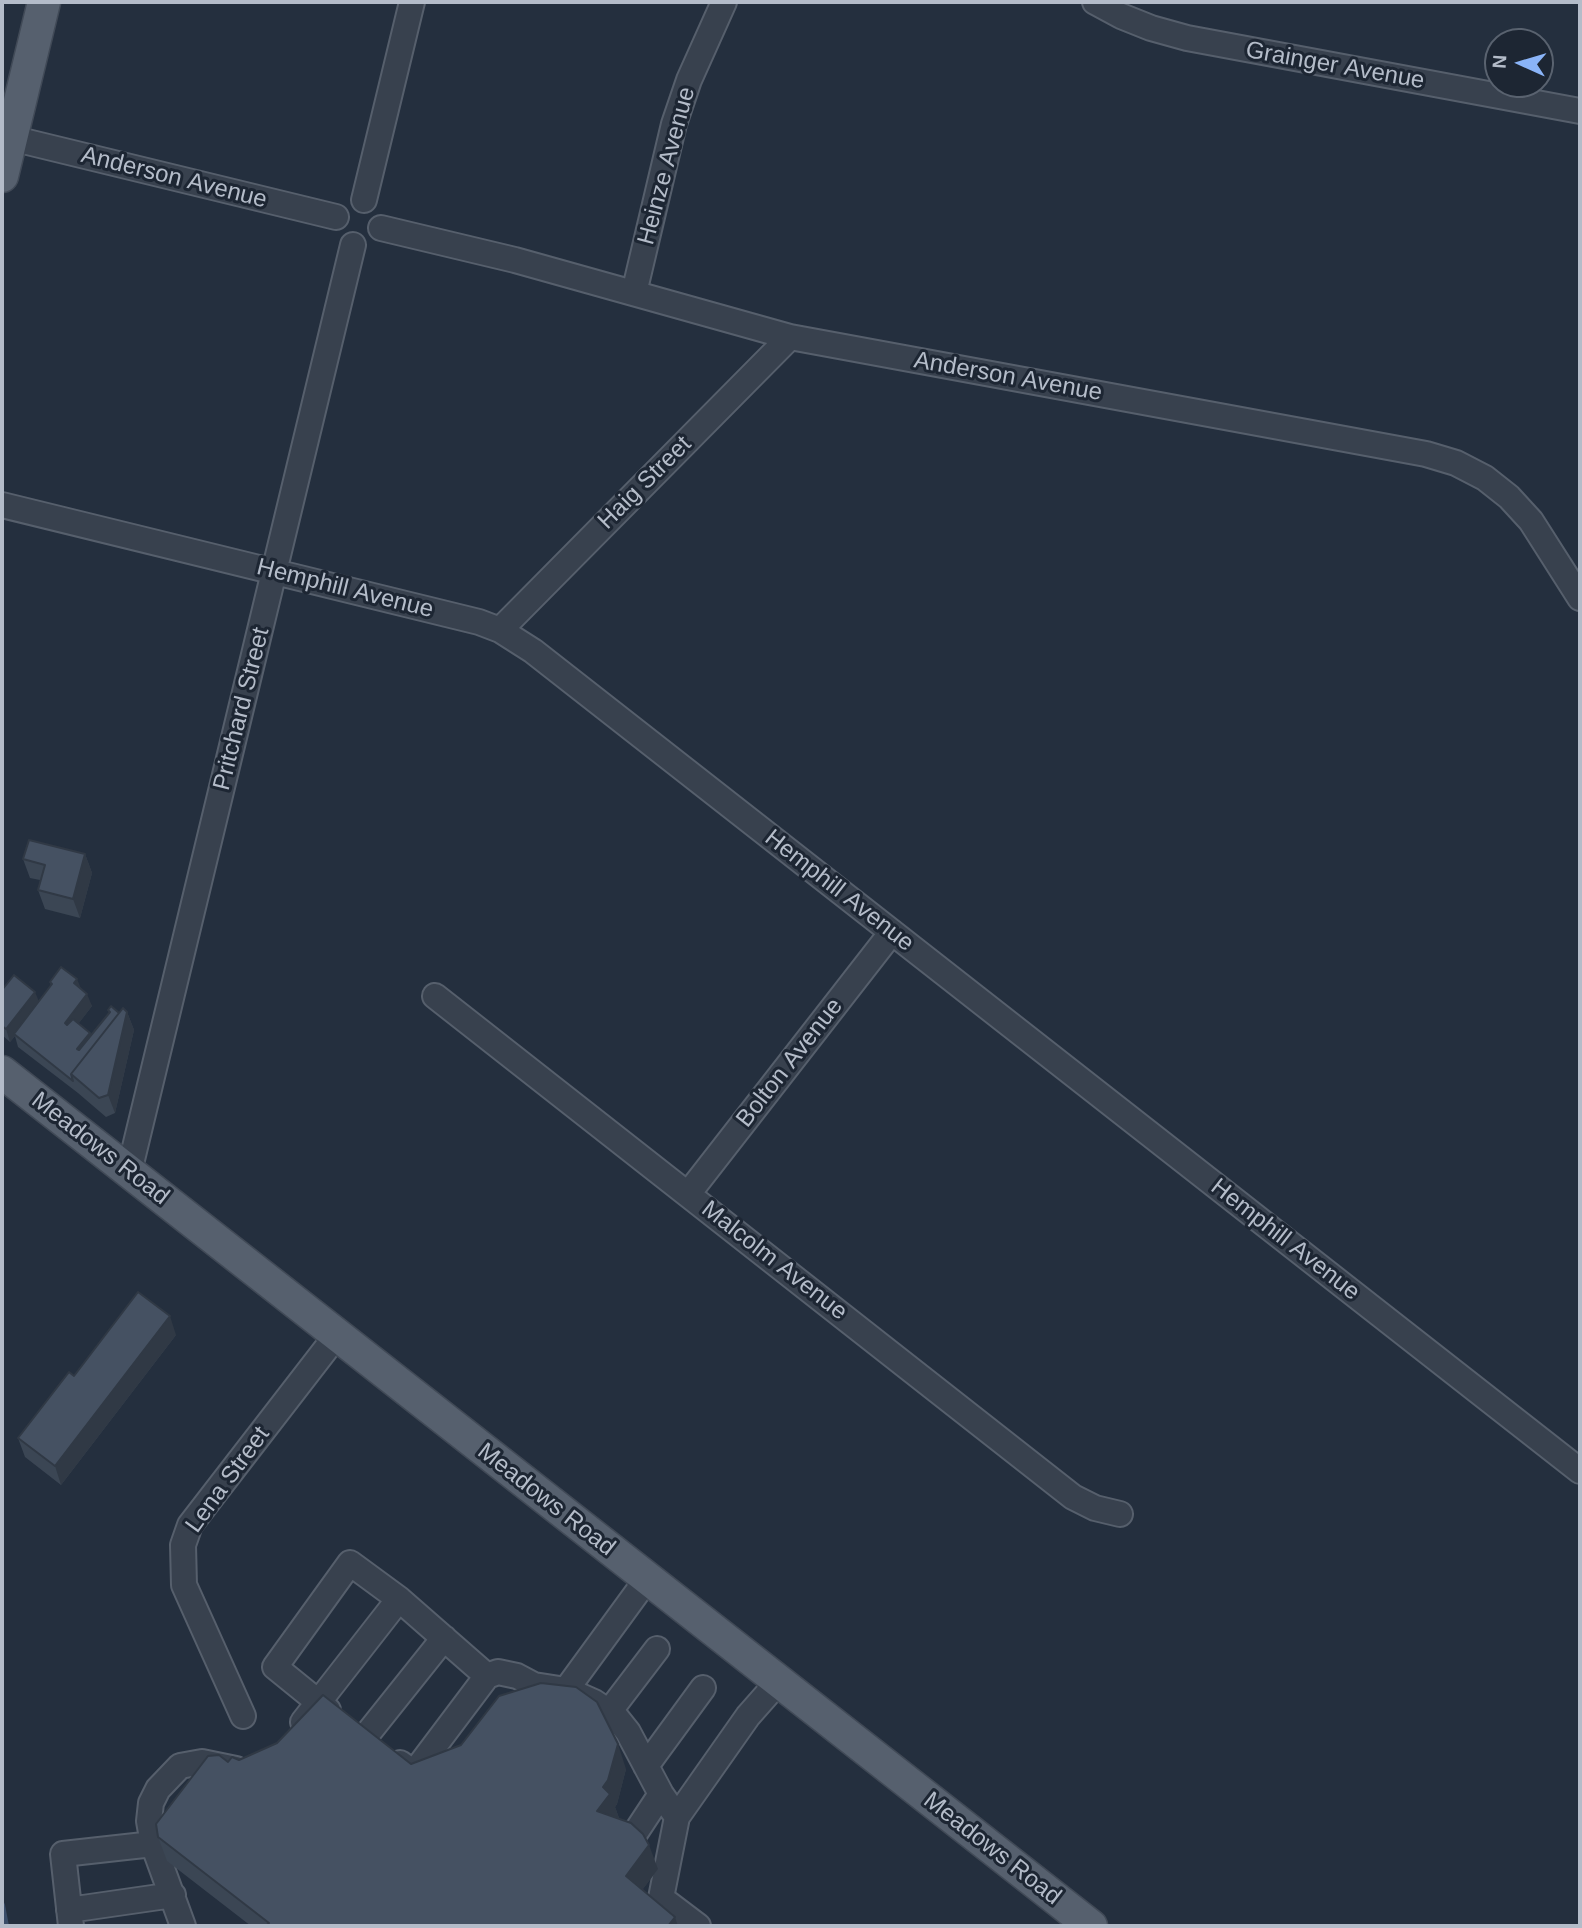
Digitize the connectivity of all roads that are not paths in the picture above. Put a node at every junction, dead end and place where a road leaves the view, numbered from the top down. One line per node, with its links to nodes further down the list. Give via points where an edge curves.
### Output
1 (44, 2): 6 (main road)
2 (412, 2): 8 (street)
3 (724, 2): 12 (street, Heinze Avenue, via 674,124)
4 (1096, 2): 5 (street, Grainger Avenue, via 1151,28 1187,38)
5 (1580, 111)
6 (11, 138): 7 (main road); 9 (street, Anderson Avenue)
7 (2, 176)
8 (364, 200): 9 (street, via 346,202); 10 (street, via 380,213)
9 (336, 217): 11 (street, via 341,237)
10 (381, 228): 11 (street, via 371,243); 12 (street, Anderson Avenue)
11 (353, 245): 16 (street, Pritchard Street)
12 (634, 293): 13 (street, Anderson Avenue)
13 (790, 337): 15 (street, Anderson Avenue, via 1426,454 1485,478); 18 (street, Haig Street)
14 (2, 505): 16 (street, Hemphill Avenue)
15 (1573, 567): 17 (street, Anderson Avenue)
16 (275, 572): 18 (street, Hemphill Avenue); 22 (street, Pritchard Street)
17 (1580, 598)
18 (500, 630): 19 (street, Hemphill Avenue, via 533,651)
19 (892, 932): 23 (street, Bolton Avenue); 25 (street, Hemphill Avenue)
20 (435, 996): 23 (street, Malcolm Avenue)
21 (2, 1072): 22 (main road, Meadows Road)
22 (129, 1172): 24 (main road, Meadows Road)
23 (688, 1194): 26 (street, Malcolm Avenue, via 1073,1497)
24 (336, 1336): 27 (main road, Meadows Road); 37 (street, Lena Street, via 190,1525 183,1545 184,1585)
25 (1580, 1471)
26 (1120, 1514)
27 (647, 1579): 32 (main road, Meadows Road); 34 (street)
28 (399, 1599): 29 (street); 35 (street); 35 (street, via 350,1563 275,1667)
29 (444, 1638): 31 (street); 38 (street)
30 (657, 1650): 36 (street)
31 (487, 1676): 34 (street, via 498,1672); 38 (street, via 414,1773)
32 (778, 1682): 43 (street, via 748,1716); 50 (main road, Meadows Road)
33 (702, 1688): 41 (street)
34 (566, 1690): 36 (street)
35 (317, 1702): 38 (street); 39 (street)
36 (609, 1712): 41 (street, via 628,1732)
37 (243, 1717)
38 (365, 1737)
39 (293, 1744)
40 (258, 1765): 44 (street, via 239,1770 202,1762 180,1766 151,1803)
41 (646, 1766): 42 (street)
42 (661, 1794): 43 (street); 45 (street)
43 (677, 1817): 49 (street, via 653,1891)
44 (153, 1844): 46 (street); 47 (street, via 63,1854)
45 (628, 1844)
46 (173, 1895): 47 (street); 48 (street)
47 (70, 1918)
48 (183, 1926)
49 (698, 1926)
50 (1091, 1926)

